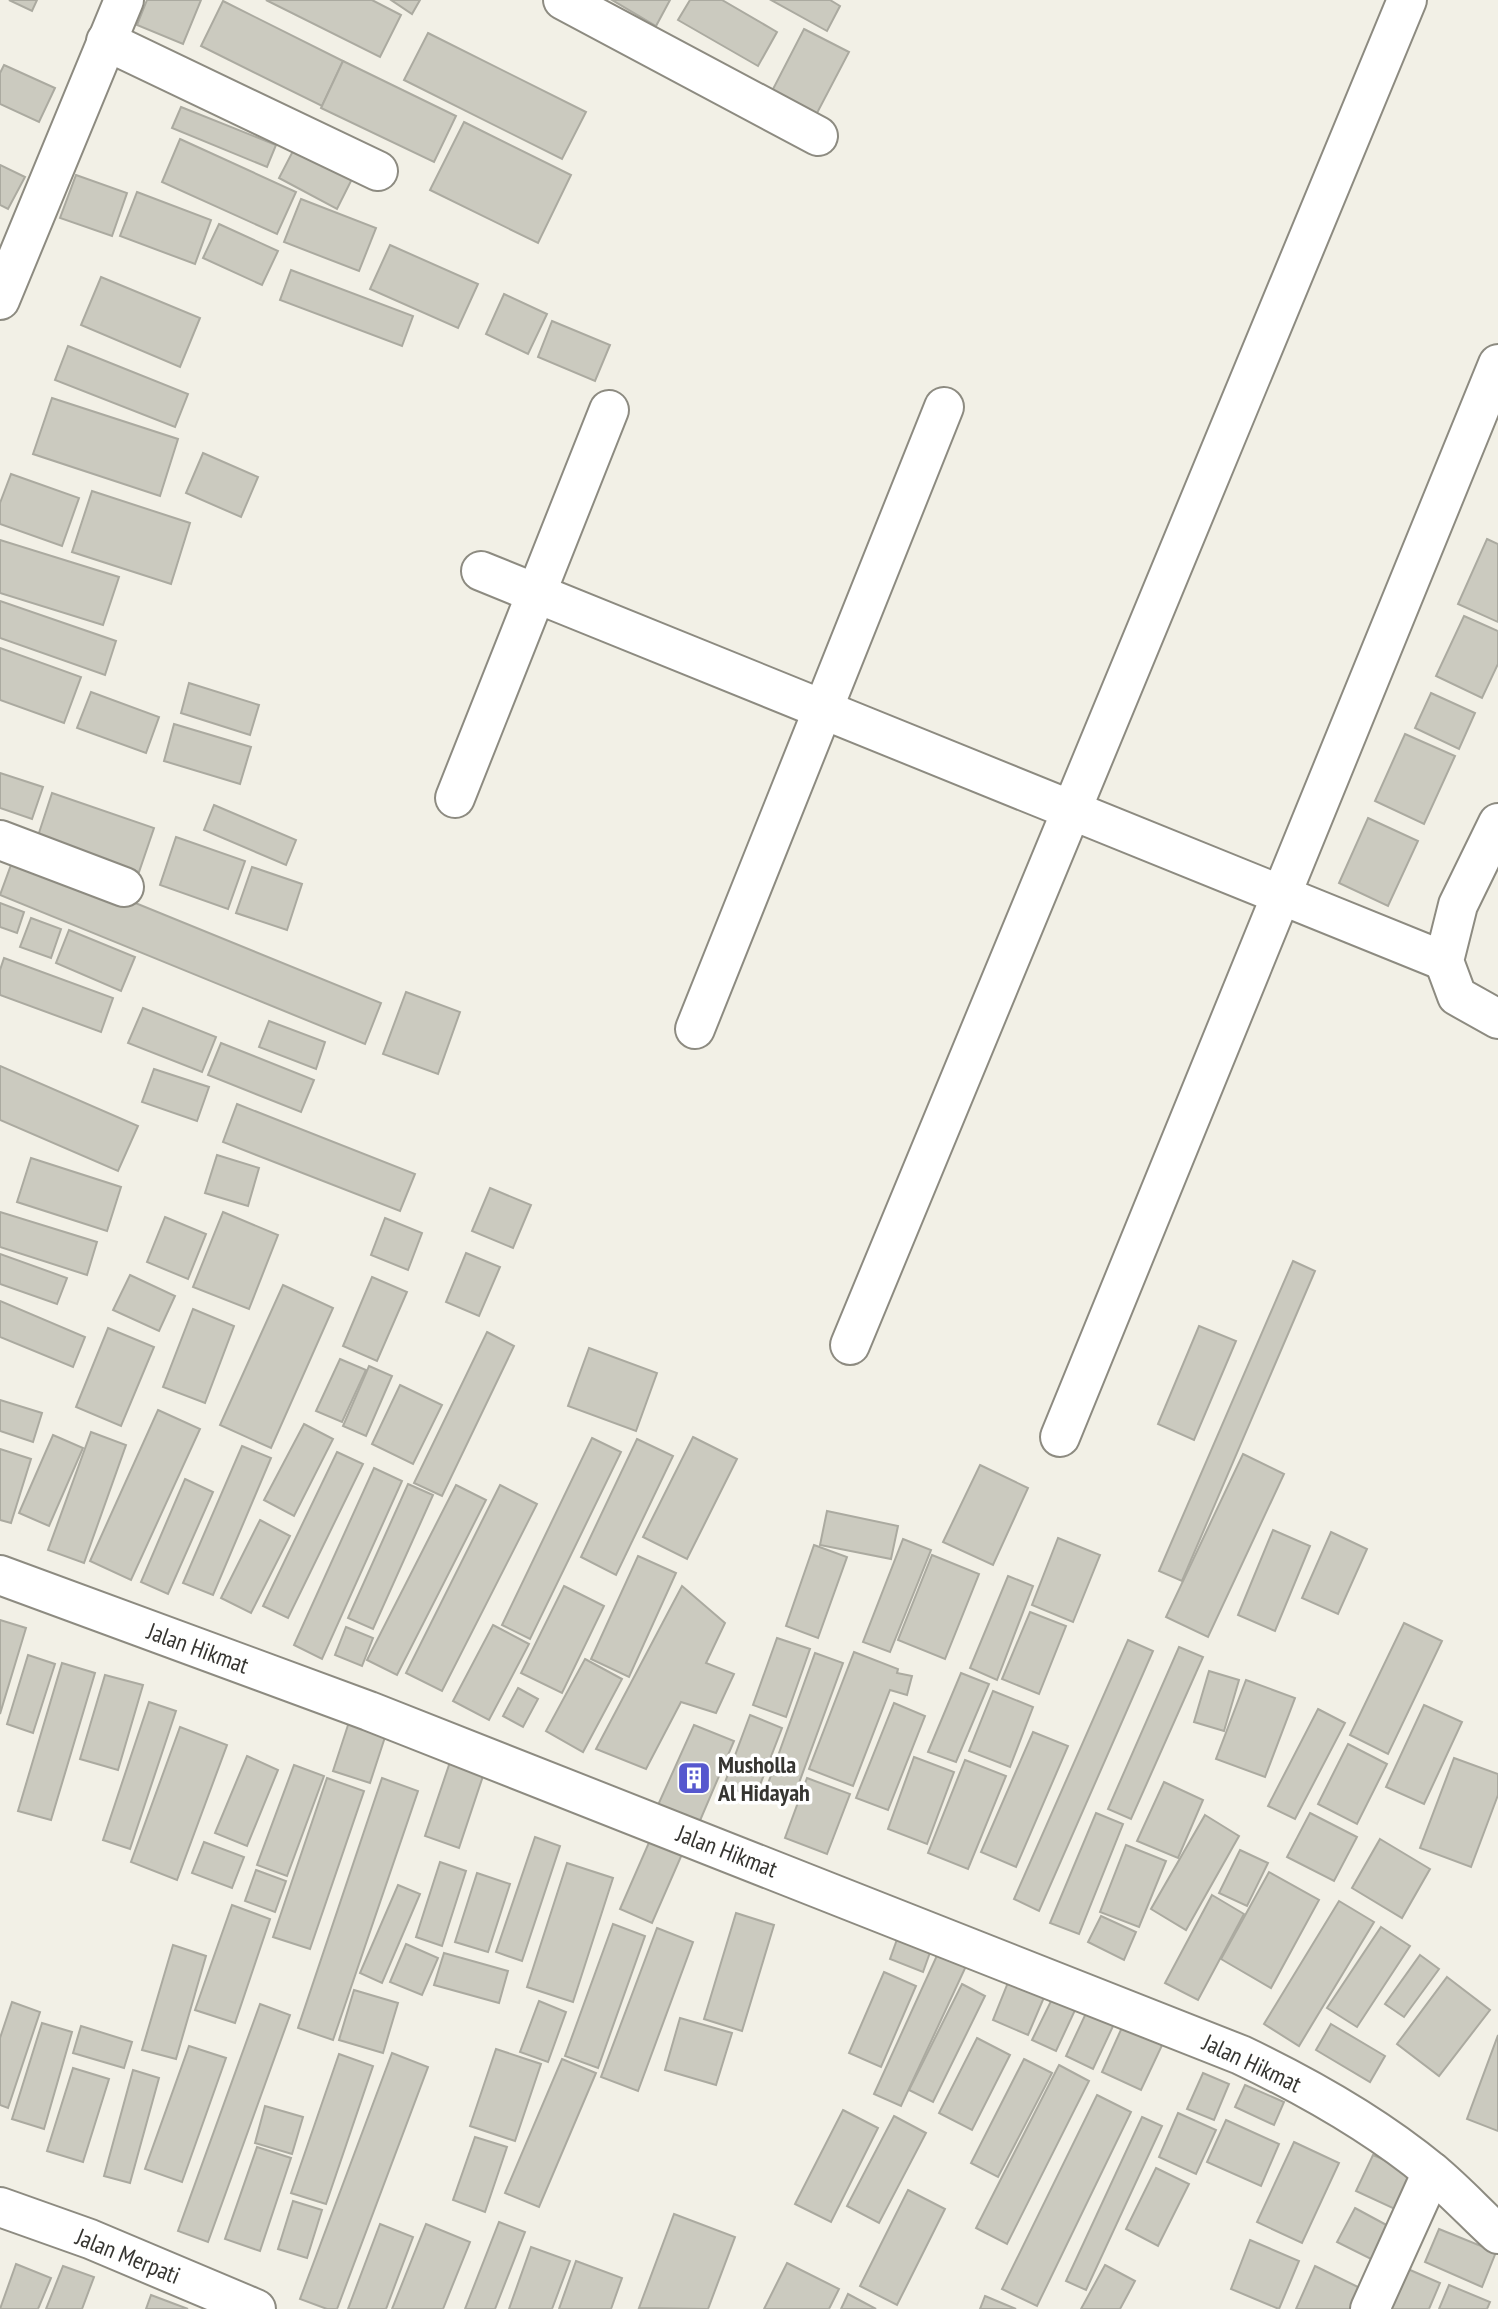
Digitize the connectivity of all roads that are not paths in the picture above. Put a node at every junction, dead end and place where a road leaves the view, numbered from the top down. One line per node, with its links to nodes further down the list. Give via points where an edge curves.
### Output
1 (124, 0): 4 (street)
2 (563, 0): 5 (street)
3 (1407, 0): 15 (street)
4 (106, 41): 6 (street); 7 (street)
5 (818, 136)
6 (378, 171)
7 (0, 300)
8 (1498, 364): 19 (street)
9 (944, 407): 13 (street)
10 (608, 410): 12 (street)
11 (481, 571): 12 (street)
12 (537, 593): 13 (street); 14 (street)
13 (822, 709): 15 (street); 22 (street)
14 (455, 798)
15 (1072, 810): 19 (street); 23 (street)
16 (1498, 822): 20 (street, via 1458,905)
17 (0, 840): 18 (street)
18 (124, 887)
19 (1283, 895): 20 (street); 24 (street)
20 (1444, 961): 21 (street, via 1457,996)
21 (1498, 1019)
22 (695, 1029)
23 (850, 1345)
24 (1060, 1437)
25 (0, 1575): 26 (street, Jalan Hikmat, via 369,1711 1241,2054 1338,2106)
26 (1432, 2172): 28 (street, Jalan Hikmat); 30 (street)
27 (0, 2207): 29 (street, Jalan Merpati, via 90,2239)
28 (1498, 2234)
29 (256, 2309)
30 (1370, 2309)

